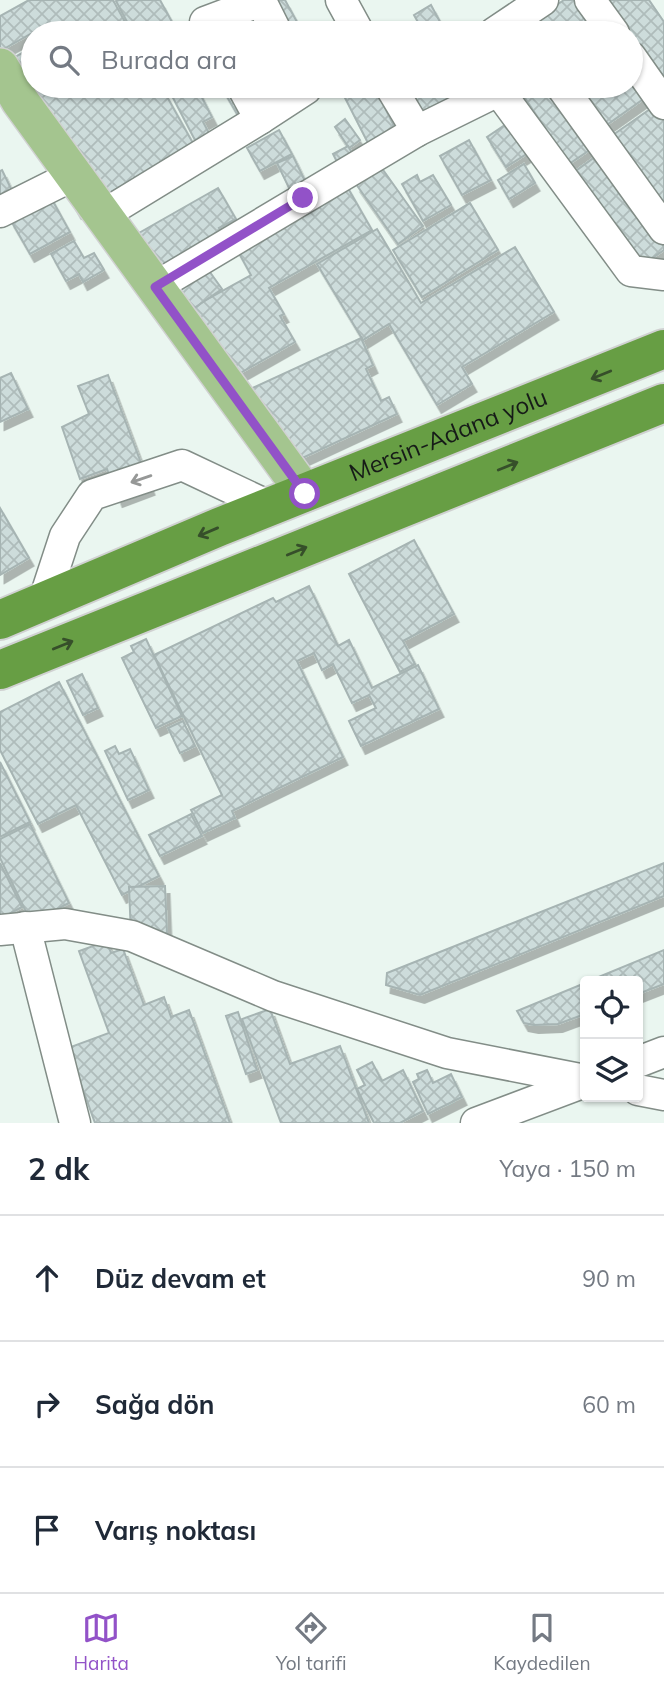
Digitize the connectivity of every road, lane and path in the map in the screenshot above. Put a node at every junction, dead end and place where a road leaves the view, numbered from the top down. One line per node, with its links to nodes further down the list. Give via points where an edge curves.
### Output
1 (543, 0): 5 (street)
2 (590, 0): 6 (street)
3 (204, 18): 4 (street, via 261,1)
4 (271, 21)
5 (520, 21)
6 (605, 21)
7 (643, 74): 15 (street)
8 (3, 79): 18 (main road)
9 (249, 98): 16 (street)
10 (292, 98): 16 (street)
11 (397, 98): 17 (street)
12 (478, 98): 17 (street)
13 (504, 98): 22 (street, via 631,271)
14 (570, 98): 21 (street)
15 (664, 104)
16 (260, 119): 20 (street)
17 (417, 131): 23 (street)
18 (74, 175): 19 (street); 20 (main road)
19 (0, 212)
20 (103, 215): 23 (main road)
21 (664, 229)
22 (664, 274)
23 (155, 287): 26 (main road)
24 (664, 349): 26 (highway, Mersin-Adana yolu, one-way to 26)
25 (664, 403): 29 (highway, Mersin-Adana yolu, one-way to 25)
26 (288, 500): 27 (highway, Mersin-Adana yolu, one-way to 27); 27 (street, one-way to 27, via 182,465 92,495 65,536)
27 (43, 603): 28 (highway, Mersin-Adana yolu)
28 (0, 620)
29 (0, 670)
30 (12, 928): 33 (street, via 65,924 132,936 273,996 447,1053); 37 (street)
31 (664, 1052): 32 (street)
32 (643, 1060)
33 (580, 1080)
34 (580, 1083): 38 (street)
35 (643, 1091): 36 (street)
36 (664, 1096)
37 (75, 1123)
38 (476, 1123)

